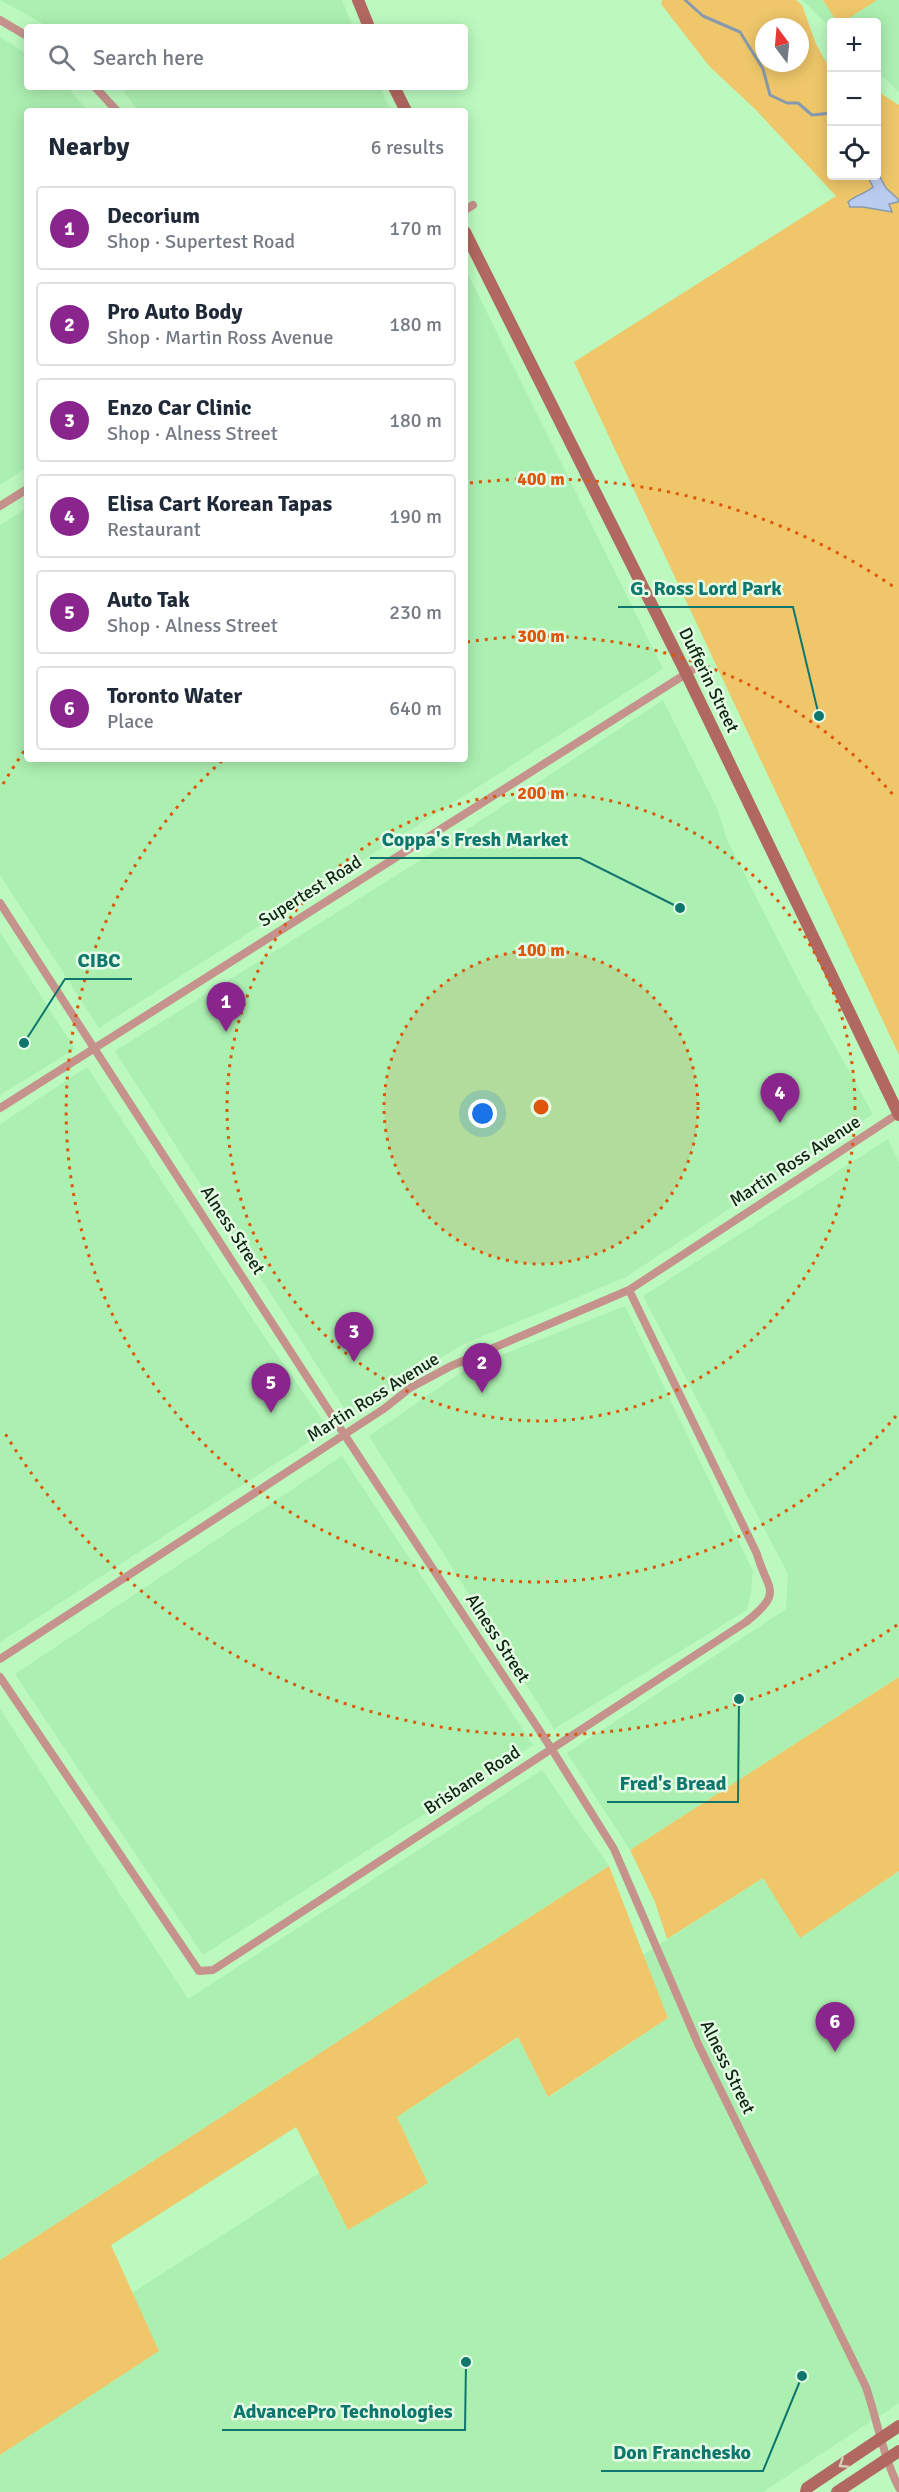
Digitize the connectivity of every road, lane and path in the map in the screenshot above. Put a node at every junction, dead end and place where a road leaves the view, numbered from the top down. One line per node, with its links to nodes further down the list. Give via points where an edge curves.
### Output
1 (358, 0): 3 (main road)
2 (0, 20): 4 (street)
3 (368, 24)
4 (24, 34)
5 (98, 90): 7 (street)
6 (396, 90): 8 (main road)
7 (114, 108)
8 (404, 108)
9 (468, 238): 13 (main road, Dufferin Street)
10 (24, 491): 11 (street)
11 (0, 506)
12 (700, 665): 13 (street, Supertest Road)
13 (686, 673): 15 (street, Supertest Road); 17 (main road, Dufferin Street)
14 (0, 903): 15 (street, Alness Street)
15 (95, 1046): 16 (street, Supertest Road); 19 (street, Alness Street)
16 (0, 1108)
17 (899, 1114): 18 (street, Martin Ross Avenue)
18 (629, 1290): 19 (street, Martin Ross Avenue, via 451,1366 410,1388); 22 (street, Brisbane Road, via 757,1554 770,1583 770,1596 746,1622)
19 (344, 1434): 20 (street, Martin Ross Avenue); 22 (street, Alness Street)
20 (0, 1659)
21 (0, 1677): 22 (street, Brisbane Road, via 199,1971 213,1970)
22 (551, 1748): 24 (street, Alness Street, via 614,1849 699,2046 866,2387)
23 (899, 2426): 24 (main road)
24 (882, 2437): 26 (street, Alness Street); 28 (main road, one-way to 28)
25 (899, 2451): 26 (main road)
26 (887, 2460): 27 (street, Alness Street); 29 (main road)
27 (899, 2488)
28 (806, 2492)
29 (837, 2492)

